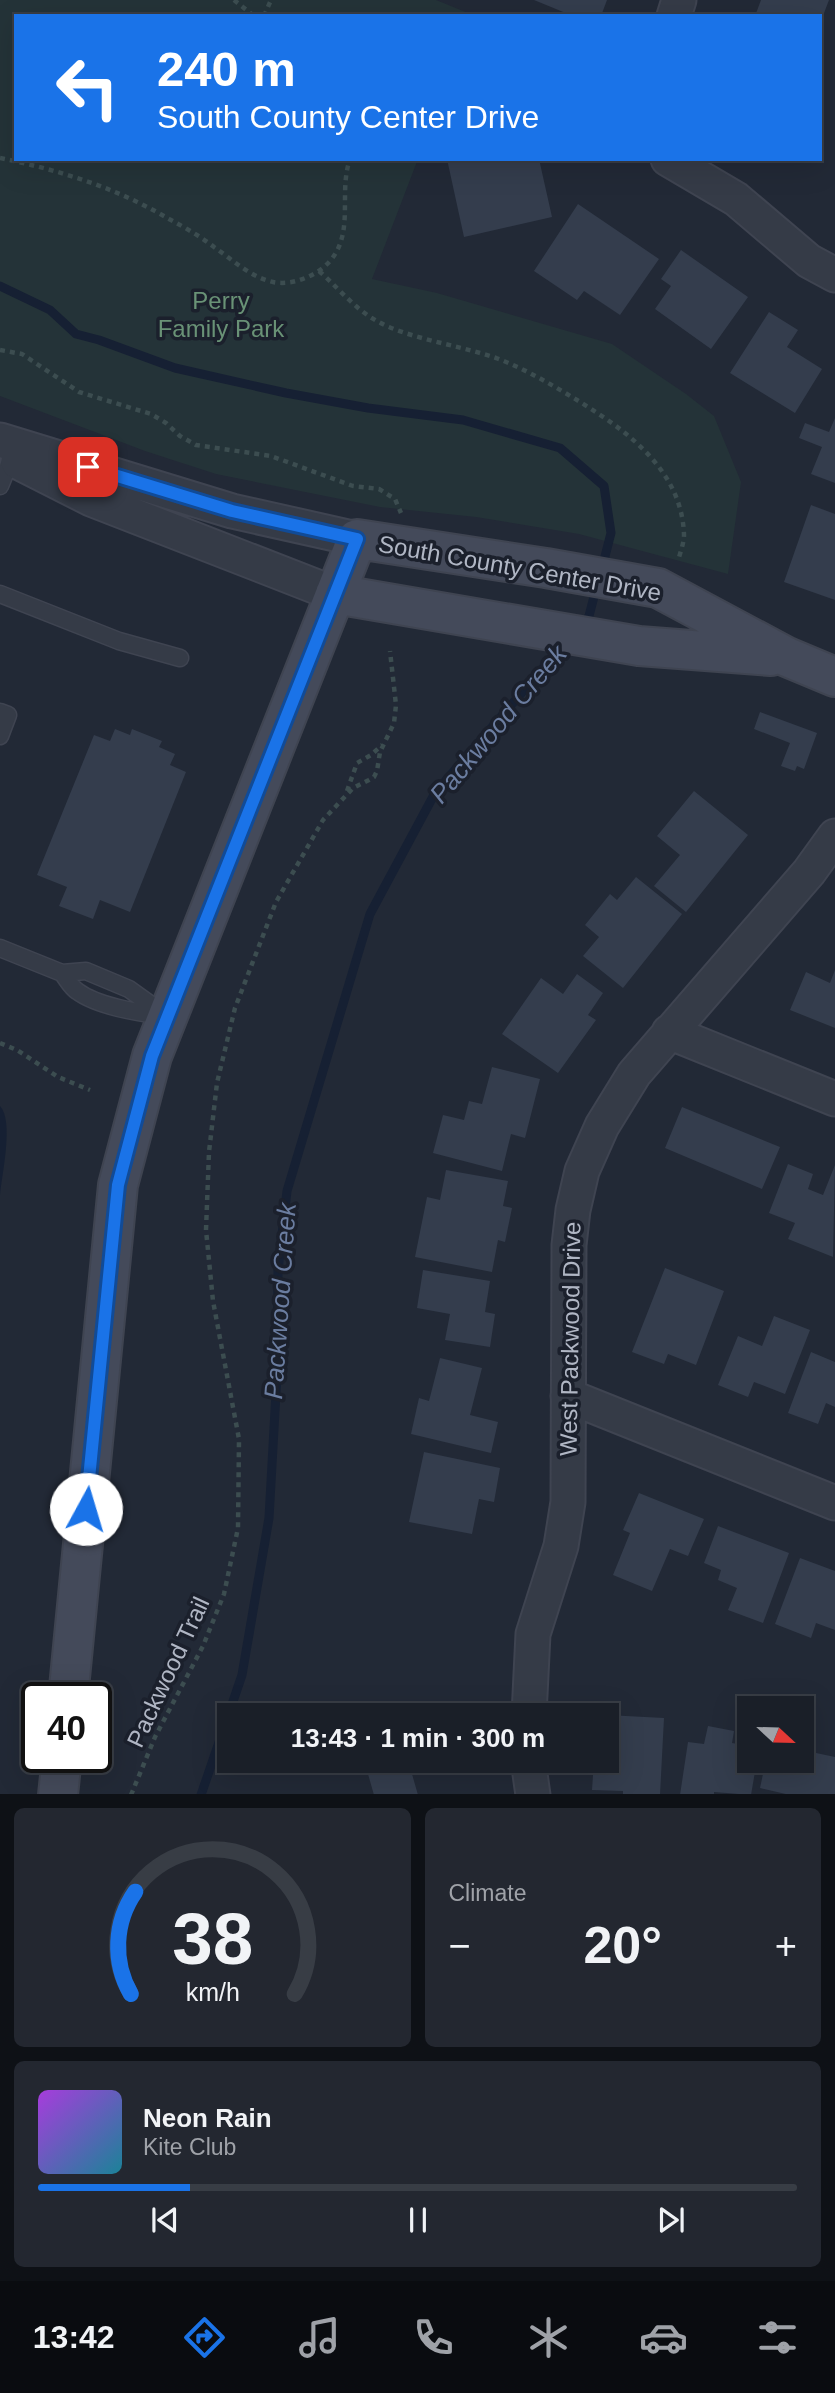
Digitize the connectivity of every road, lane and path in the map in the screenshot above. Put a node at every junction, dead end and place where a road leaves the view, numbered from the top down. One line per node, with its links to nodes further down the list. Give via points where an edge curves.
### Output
1 (234, 0): 2 (path)
2 (252, 14)
3 (14, 161): 6 (path, via 131,199 212,245 253,276 277,283)
4 (349, 161): 6 (path, via 344,179 345,229 337,251)
5 (671, 161): 7 (street, via 736,199 809,261)
6 (319, 271): 12 (path, via 371,318 500,359 538,377 617,425 641,446 673,490 684,536)
7 (835, 275)
8 (0, 349): 10 (path, via 22,354 79,392 151,414 196,445 271,456 353,486 379,489 395,499)
9 (5, 457): 11 (street, South County Center Drive); 14 (street, South County Center Drive, via 91,499)
10 (405, 520)
11 (357, 539): 12 (street, South County Center Drive, via 545,568); 14 (street)
12 (668, 578): 16 (street, South County Center Drive)
13 (0, 594): 17 (lane, via 119,641)
14 (335, 594): 16 (street, South County Center Drive, via 639,646); 25 (street)
15 (390, 651): 21 (path, Packwood Trail, via 396,705)
16 (787, 657): 18 (street, South County Center Drive)
17 (180, 659)
18 (835, 677)
19 (0, 712): 20 (lane, via 8,715)
20 (0, 736)
21 (386, 739): 22 (path, Packwood Trail, via 357,763); 22 (path, Packwood Trail, via 374,777)
22 (342, 798): 37 (path, Packwood Trail, via 323,820 276,902 235,1008 217,1083 205,1230 213,1301 239,1439 238,1528 224,1594)
23 (835, 836): 26 (street, West Packwood Drive)
24 (0, 948): 25 (lane, via 62,974 77,991 96,1000 122,1010)
25 (168, 1017): 32 (street, via 152,1056 118,1185)
26 (669, 1032): 29 (street); 30 (street, West Packwood Drive, via 601,1125 582,1171 569,1245)
27 (0, 1044): 28 (path)
28 (90, 1090)
29 (835, 1099)
30 (568, 1396): 31 (street); 33 (street, West Packwood Drive, via 568,1502 561,1545 533,1634)
31 (835, 1503)
32 (70, 1682)
33 (530, 1703)
34 (60, 1773): 36 (street)
35 (530, 1773): 38 (street)
36 (58, 1794)
37 (131, 1794)
38 (533, 1794)

